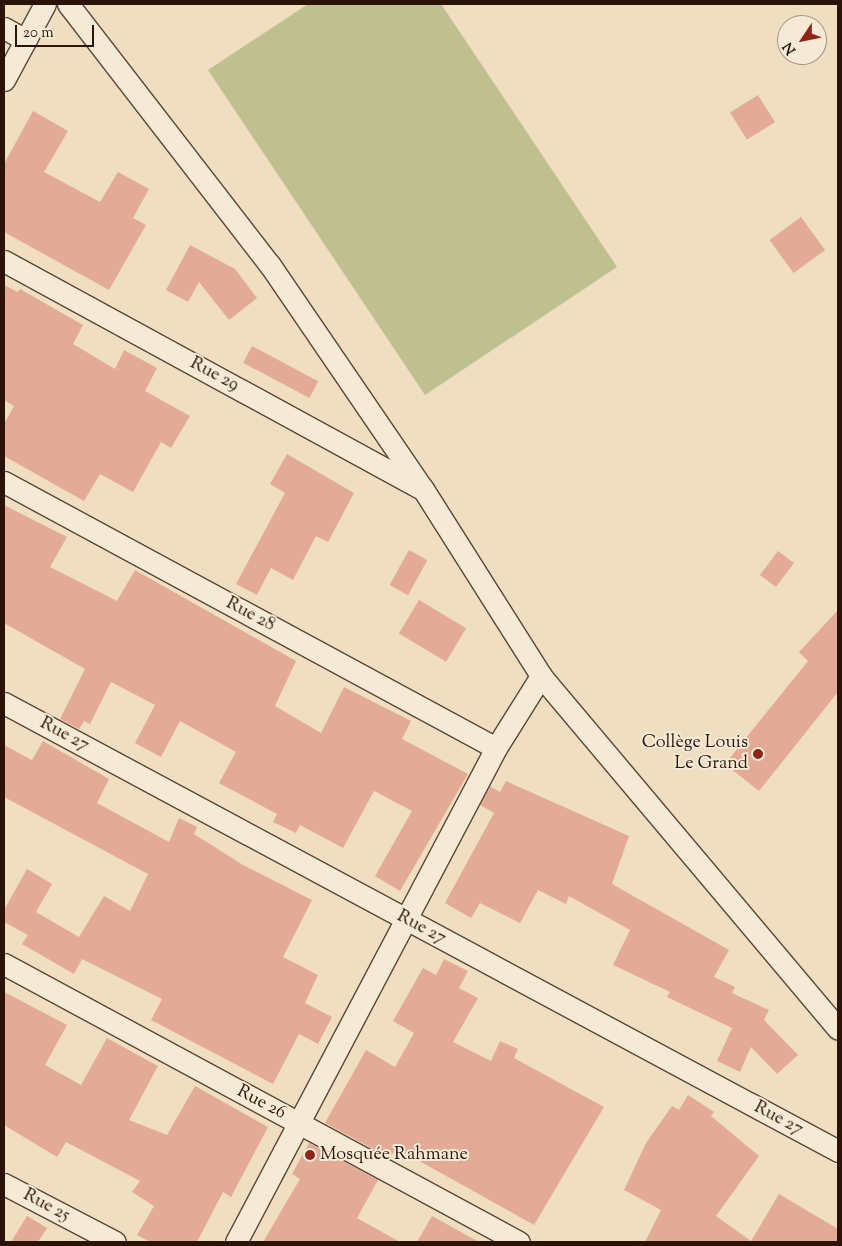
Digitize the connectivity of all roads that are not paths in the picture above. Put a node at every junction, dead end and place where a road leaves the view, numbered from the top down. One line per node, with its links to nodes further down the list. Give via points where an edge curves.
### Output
1 (46, 4): 4 (street)
2 (68, 4): 8 (street, via 270,265)
3 (4, 28): 4 (street)
4 (26, 40): 5 (street)
5 (4, 80)
6 (4, 261): 8 (street, Rue 29)
7 (4, 482): 11 (street, Rue 28)
8 (424, 489): 9 (street)
9 (541, 676): 11 (street); 14 (street)
10 (4, 703): 12 (street, Rue 27)
11 (496, 748): 12 (street)
12 (405, 919): 15 (street); 16 (street, Rue 27)
13 (4, 964): 15 (street, Rue 26)
14 (838, 1029)
15 (296, 1122): 19 (street); 20 (street, Rue 26)
16 (838, 1152)
17 (4, 1184): 18 (street, Rue 25)
18 (115, 1242)
19 (236, 1242)
20 (519, 1242)

